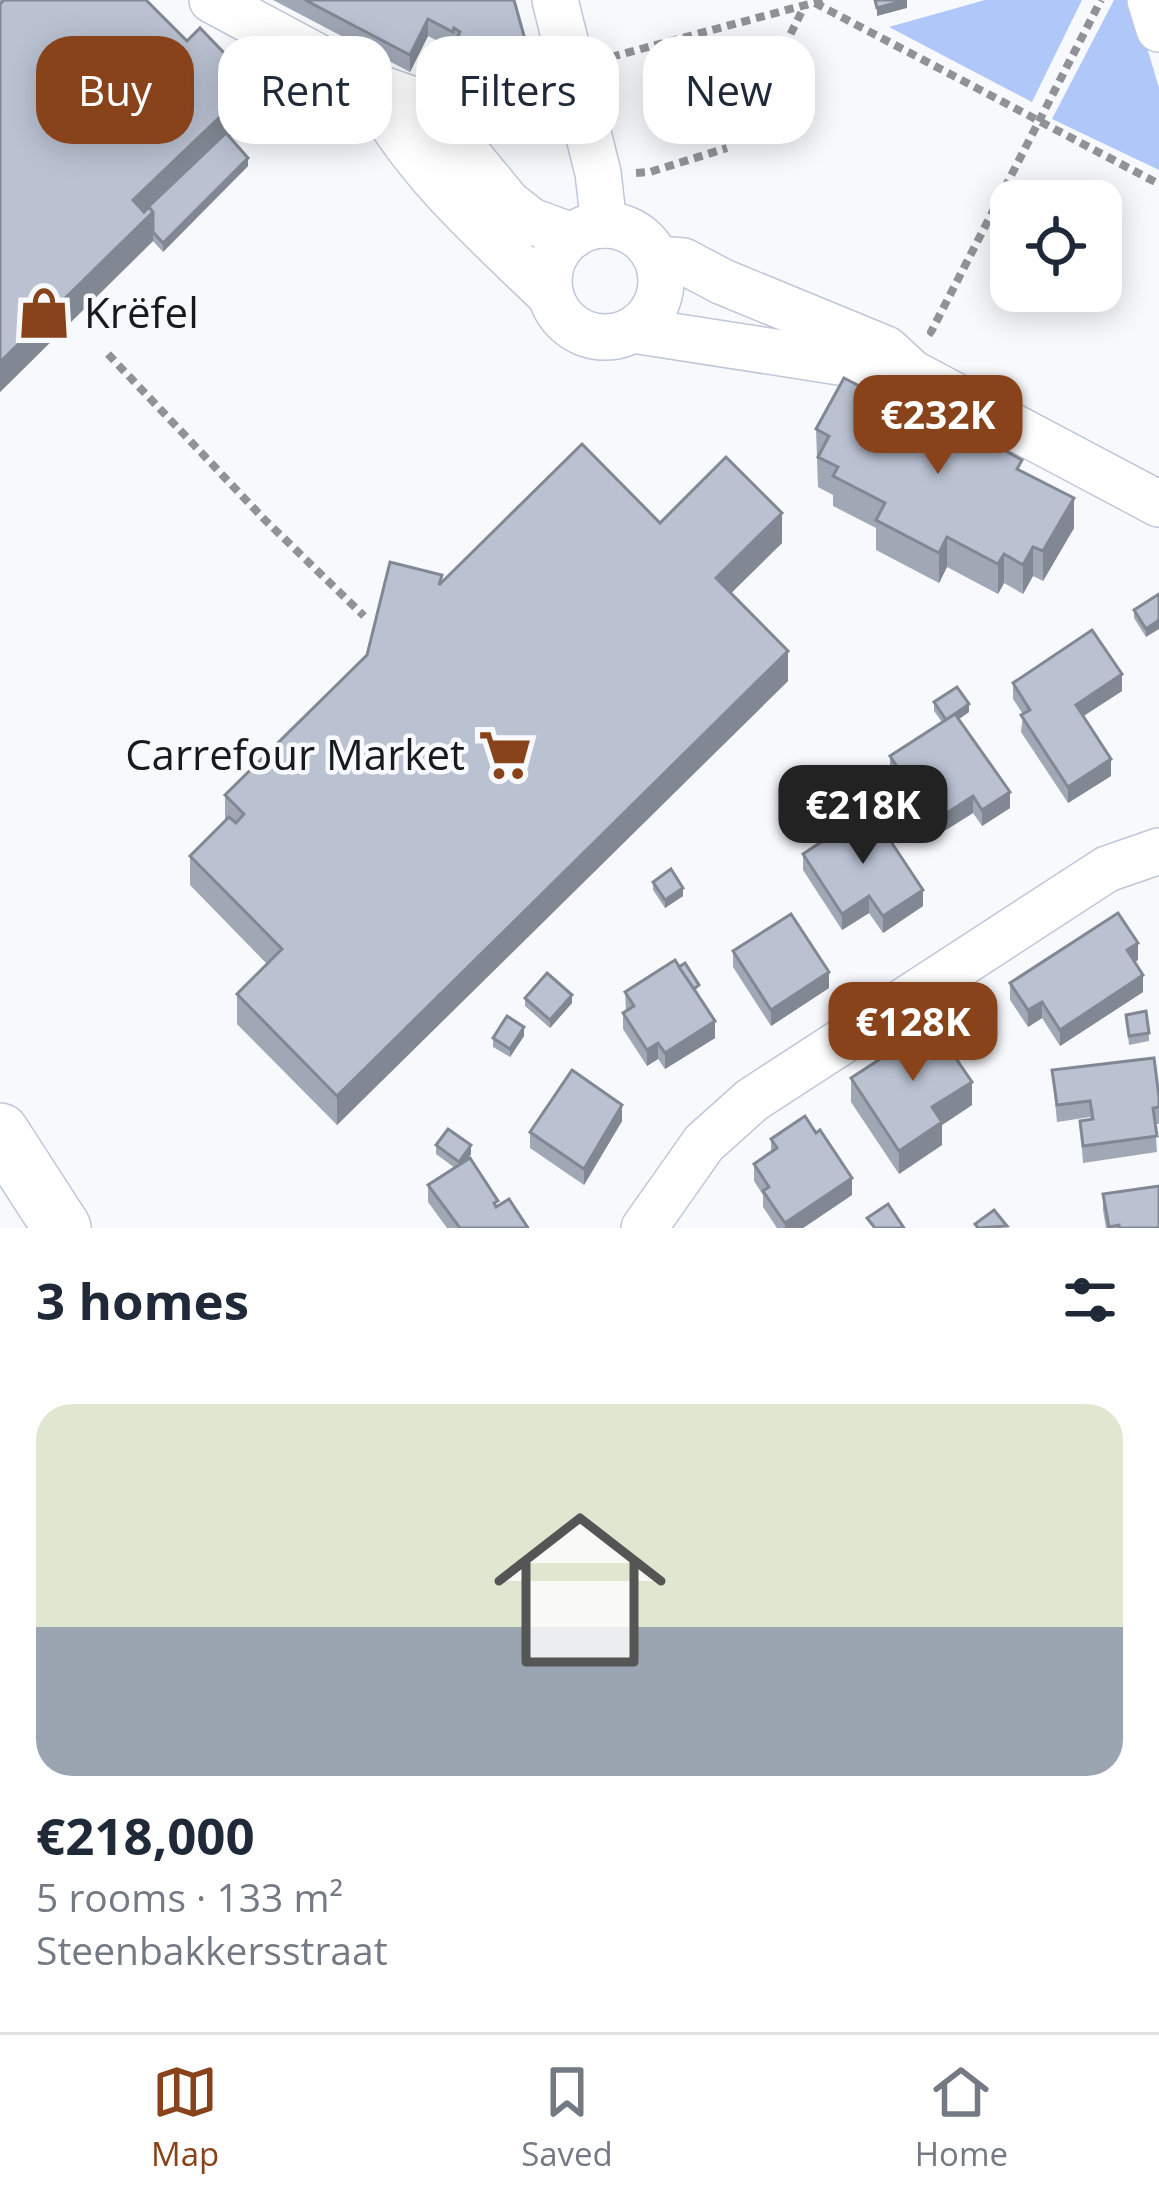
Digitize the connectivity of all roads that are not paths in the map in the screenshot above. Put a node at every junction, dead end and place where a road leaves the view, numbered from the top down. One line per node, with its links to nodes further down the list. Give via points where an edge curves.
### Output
1 (212, 0): 5 (street)
2 (555, 0): 8 (street, via 598,173)
3 (1150, 0): 4 (street)
4 (1159, 29)
5 (278, 36)
6 (392, 92): 8 (street, via 438,118 531,220)
7 (392, 126): 10 (street)
8 (588, 231): 9 (street, via 635,234); 10 (street, via 552,262)
9 (657, 259): 11 (street, via 661,291); 12 (street, via 683,261 886,349)
10 (551, 296): 11 (street, via 562,319 588,335)
11 (633, 330): 12 (street)
12 (912, 373): 13 (street)
13 (1159, 504)
14 (1159, 851): 17 (street, via 1107,869 752,1100 704,1143)
15 (0, 1132): 16 (main road)
16 (62, 1228)
17 (644, 1228)

